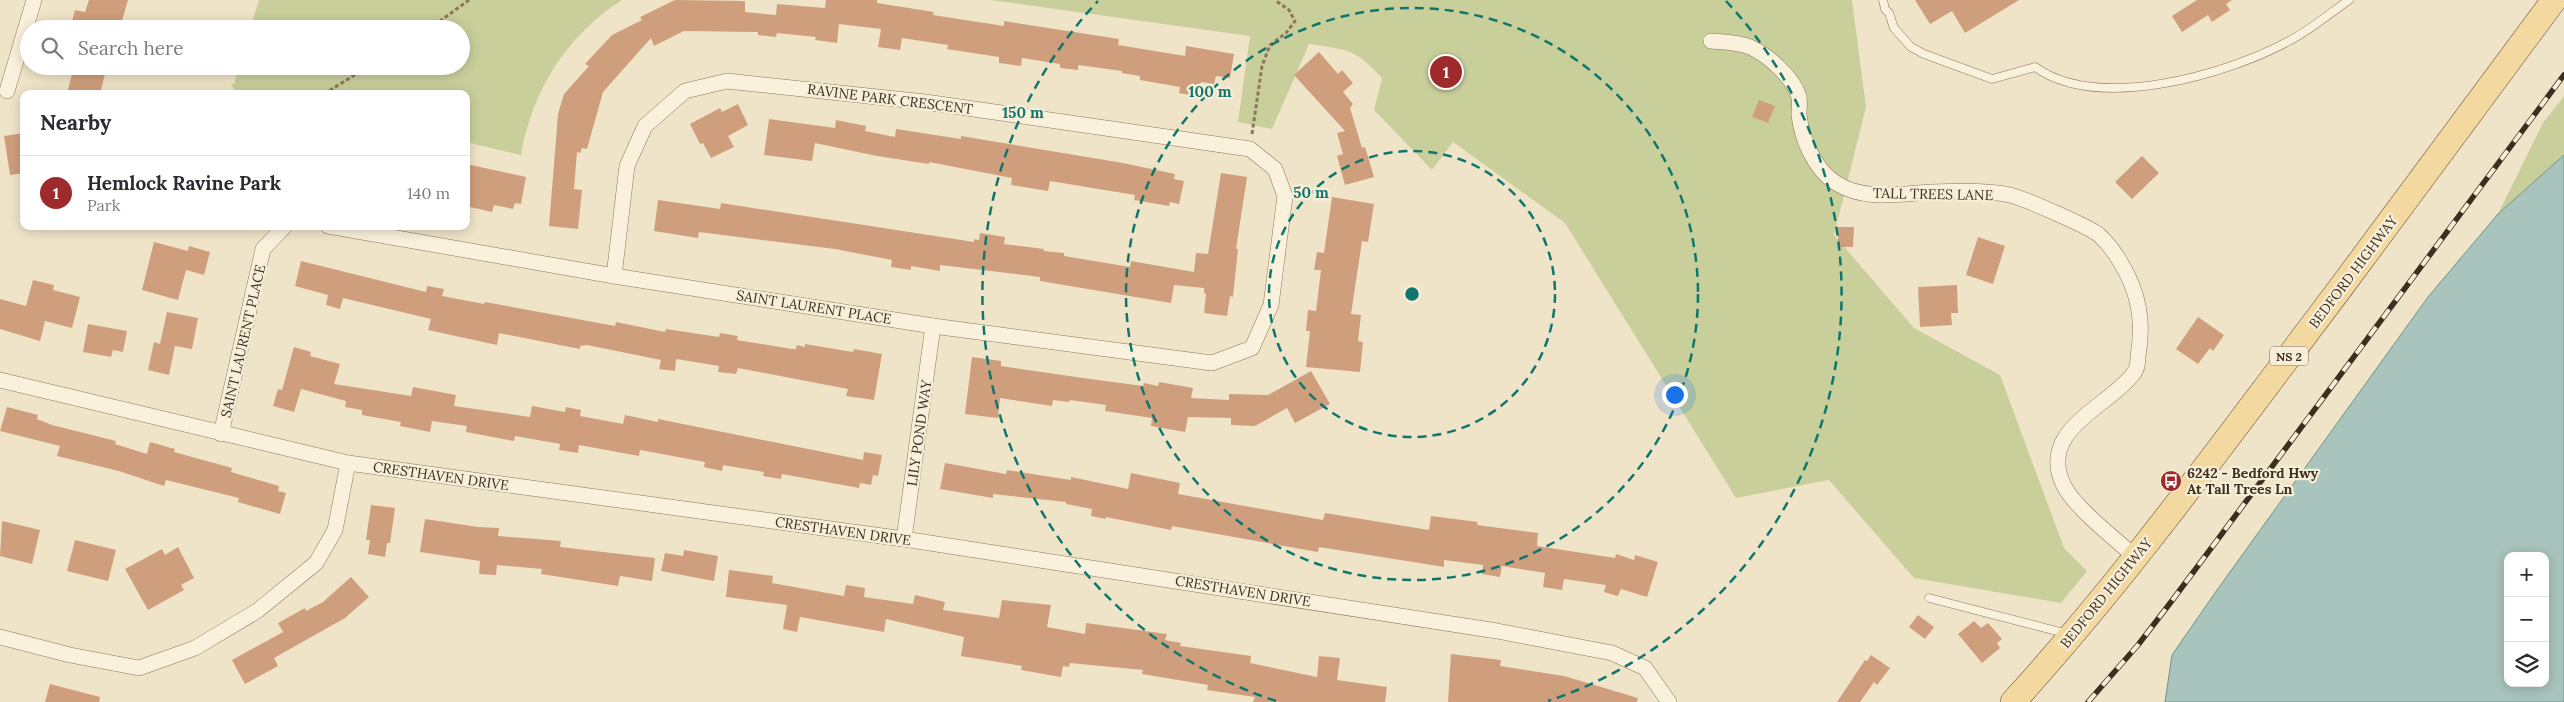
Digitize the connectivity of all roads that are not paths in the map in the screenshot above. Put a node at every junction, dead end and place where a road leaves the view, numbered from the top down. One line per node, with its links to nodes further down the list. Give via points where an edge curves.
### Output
1 (34, 0): 5 (street)
2 (1884, 0): 3 (lane, via 1894,28 1911,47 1924,54 1992,79 2035,67 2045,74 2076,84 2119,89 2182,81 2253,58 2290,41)
3 (2349, 0)
4 (2554, 0): 18 (main road, BEDFORD HIGHWAY / NS 2)
5 (28, 20)
6 (1711, 41): 18 (street, TALL TREES LANE, via 1751,48 1791,81 1799,97 1804,138 1818,167 1855,192 1878,195 1932,192 2011,195 2098,234 2111,248 2122,265 2142,313 2136,372 2074,426 2062,444 2059,464 2069,495)
7 (20, 47): 8 (street)
8 (7, 90)
9 (281, 230): 15 (street, SAINT LAURENT PLACE, via 263,249)
10 (351, 230): 11 (street, SAINT LAURENT PLACE)
11 (614, 276): 12 (street, RAVINE PARK CRESCENT, via 626,166 645,126 685,91 727,81 925,102 1250,149 1275,169 1285,196); 13 (street, SAINT LAURENT PLACE)
12 (1271, 305): 13 (street, SAINT LAURENT PLACE, via 1252,348 1212,363)
13 (933, 326): 17 (street, LILY POND WAY)
14 (0, 380): 15 (street, CRESTHAVEN DRIVE)
15 (221, 434): 16 (street, CRESTHAVEN DRIVE)
16 (348, 463): 17 (street, CRESTHAVEN DRIVE); 21 (street, via 335,530 316,563 256,611 195,648 139,668)
17 (904, 539): 22 (street, CRESTHAVEN DRIVE, via 1497,631 1612,653 1645,668)
18 (2136, 558): 20 (main road, BEDFORD HIGHWAY / NS 2)
19 (1929, 598): 20 (lane)
20 (2072, 636): 23 (main road, BEDFORD HIGHWAY / NS 2)
21 (0, 637)
22 (1669, 702)
23 (2013, 702)

